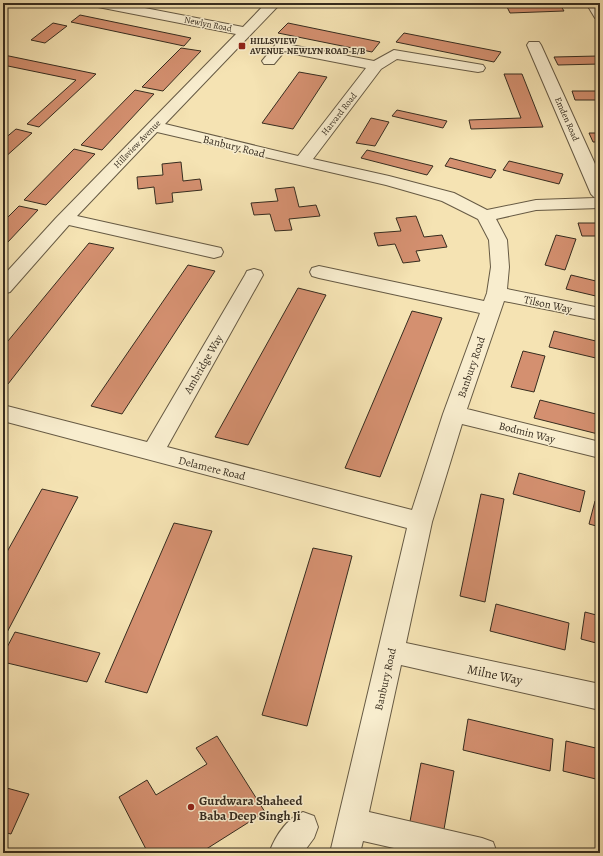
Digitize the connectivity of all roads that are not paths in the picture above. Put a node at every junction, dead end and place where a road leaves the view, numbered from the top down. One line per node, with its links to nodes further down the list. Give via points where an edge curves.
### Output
1 (98, 3): 5 (street, Newlyn Road)
2 (274, 3): 5 (street, Hillsview Avenue)
3 (593, 3): 4 (street)
4 (600, 15)
5 (246, 32): 10 (street, Hillsview Avenue)
6 (534, 45): 12 (street, Emden Road)
7 (268, 61): 8 (street, via 281,47)
8 (376, 66): 9 (street, Harvard Road, via 394,54); 11 (street, Harvard Road)
9 (478, 68)
10 (154, 126): 11 (street, Banbury Road); 15 (street, Hillsview Avenue)
11 (302, 162): 14 (street, Banbury Road, via 448,197)
12 (600, 194)
13 (600, 203): 14 (street, via 536,205)
14 (485, 216): 20 (street, Banbury Road, via 498,240 500,266)
15 (66, 218): 16 (street); 19 (street, Hillsview Avenue)
16 (214, 252)
17 (319, 272): 20 (street, Tilson Way)
18 (254, 275): 25 (street, Ambridge Way)
19 (5, 281)
20 (494, 301): 21 (street, Tilson Way); 23 (street, Banbury Road)
21 (600, 314)
22 (3, 414): 25 (street, Delamere Road)
23 (454, 414): 24 (street, Bodmin Way); 26 (street, Banbury Road)
24 (600, 450)
25 (152, 453): 26 (street, Delamere Road)
26 (420, 522): 27 (street, Banbury Road)
27 (391, 651): 28 (street, Milne Way); 29 (street, Banbury Road)
28 (600, 697)
29 (352, 824): 32 (street, Banbury Road); 33 (street)
30 (303, 827): 31 (street)
31 (284, 853)
32 (345, 853)
33 (482, 853)

